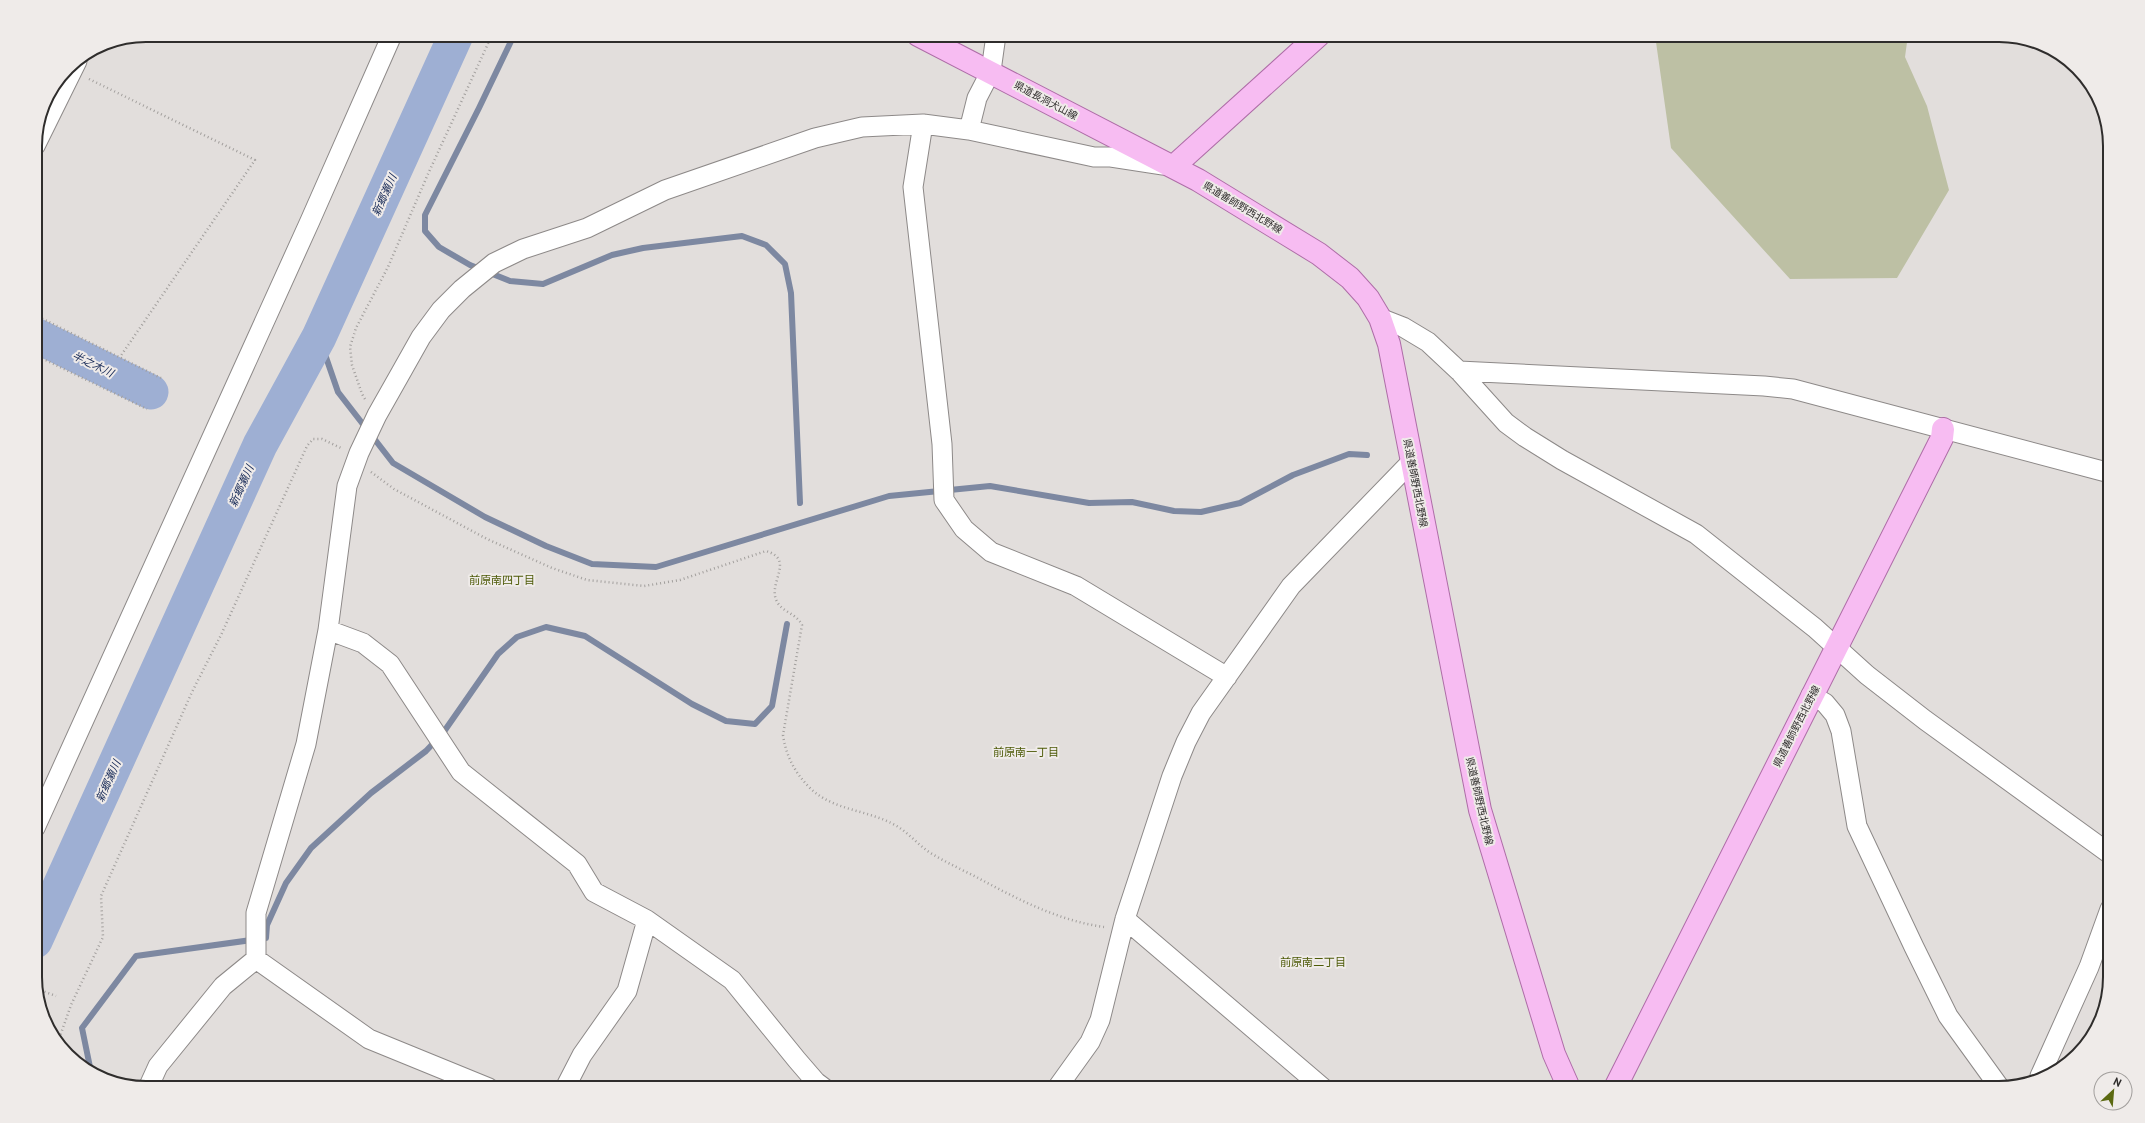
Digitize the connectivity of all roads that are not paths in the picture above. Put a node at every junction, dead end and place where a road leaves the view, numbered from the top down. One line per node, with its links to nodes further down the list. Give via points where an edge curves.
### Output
1 (389, 42): 20 (street)
2 (932, 42): 5 (main road, 県道長洞犬山線)
3 (995, 42): 5 (street)
4 (1310, 42): 10 (main road)
5 (991, 71): 9 (street, via 977,98); 10 (main road, 県道長洞犬山線)
6 (72, 72): 8 (street)
7 (923, 124): 9 (street); 16 (street, via 862,127 815,138 665,190 587,228 523,249 494,263 479,274 441,310 421,337 358,457 347,486); 18 (street, via 913,187 943,465 944,500 964,529 991,552 1076,586)
8 (44, 128)
9 (969, 130): 10 (street, via 1094,157 1111,157)
10 (1173, 167): 11 (main road, 県道善師野西北野線, via 1233,200 1320,254 1350,278 1368,298)
11 (1380, 318): 12 (street, via 1403,326 1428,342); 14 (main road, 県道善師野西北野線, via 1389,344)
12 (1459, 371): 13 (street, via 1793,389); 17 (street, via 1506,423 1562,460 1696,534)
13 (1943, 429): 15 (street); 17 (main road, 県道善師野西北野線, via 1942,438)
14 (1411, 457): 18 (street, via 1291,586); 33 (main road, 県道善師野西北野線, via 1480,810 1554,1054)
15 (2103, 471)
16 (328, 630): 22 (street, via 363,643 390,664 461,772 577,864 594,892); 25 (street, via 306,744 256,913)
17 (1836, 646): 19 (main road, 県道善師野西北野線); 21 (street, via 1867,675 1925,720)
18 (1227, 677): 23 (street, via 1201,713 1186,742 1172,776)
19 (1811, 695): 34 (main road, 県道善師野西北野線); 35 (street, via 1825,703 1835,715 1842,731 1857,826 1914,947 1948,1016)
20 (42, 813)
21 (2103, 849)
22 (647, 920): 29 (street, via 627,991 582,1055); 30 (street, via 732,980)
23 (1124, 924): 31 (street, via 1100,1020 1090,1042); 32 (street)
24 (2103, 928): 26 (street, via 2089,967)
25 (256, 959): 27 (street, via 223,986 158,1066); 28 (street, via 369,1039)
26 (2042, 1071)
27 (151, 1081)
28 (459, 1081)
29 (569, 1081)
30 (816, 1081)
31 (1062, 1081)
32 (1315, 1081)
33 (1566, 1081)
34 (1618, 1081)
35 (1995, 1081)

